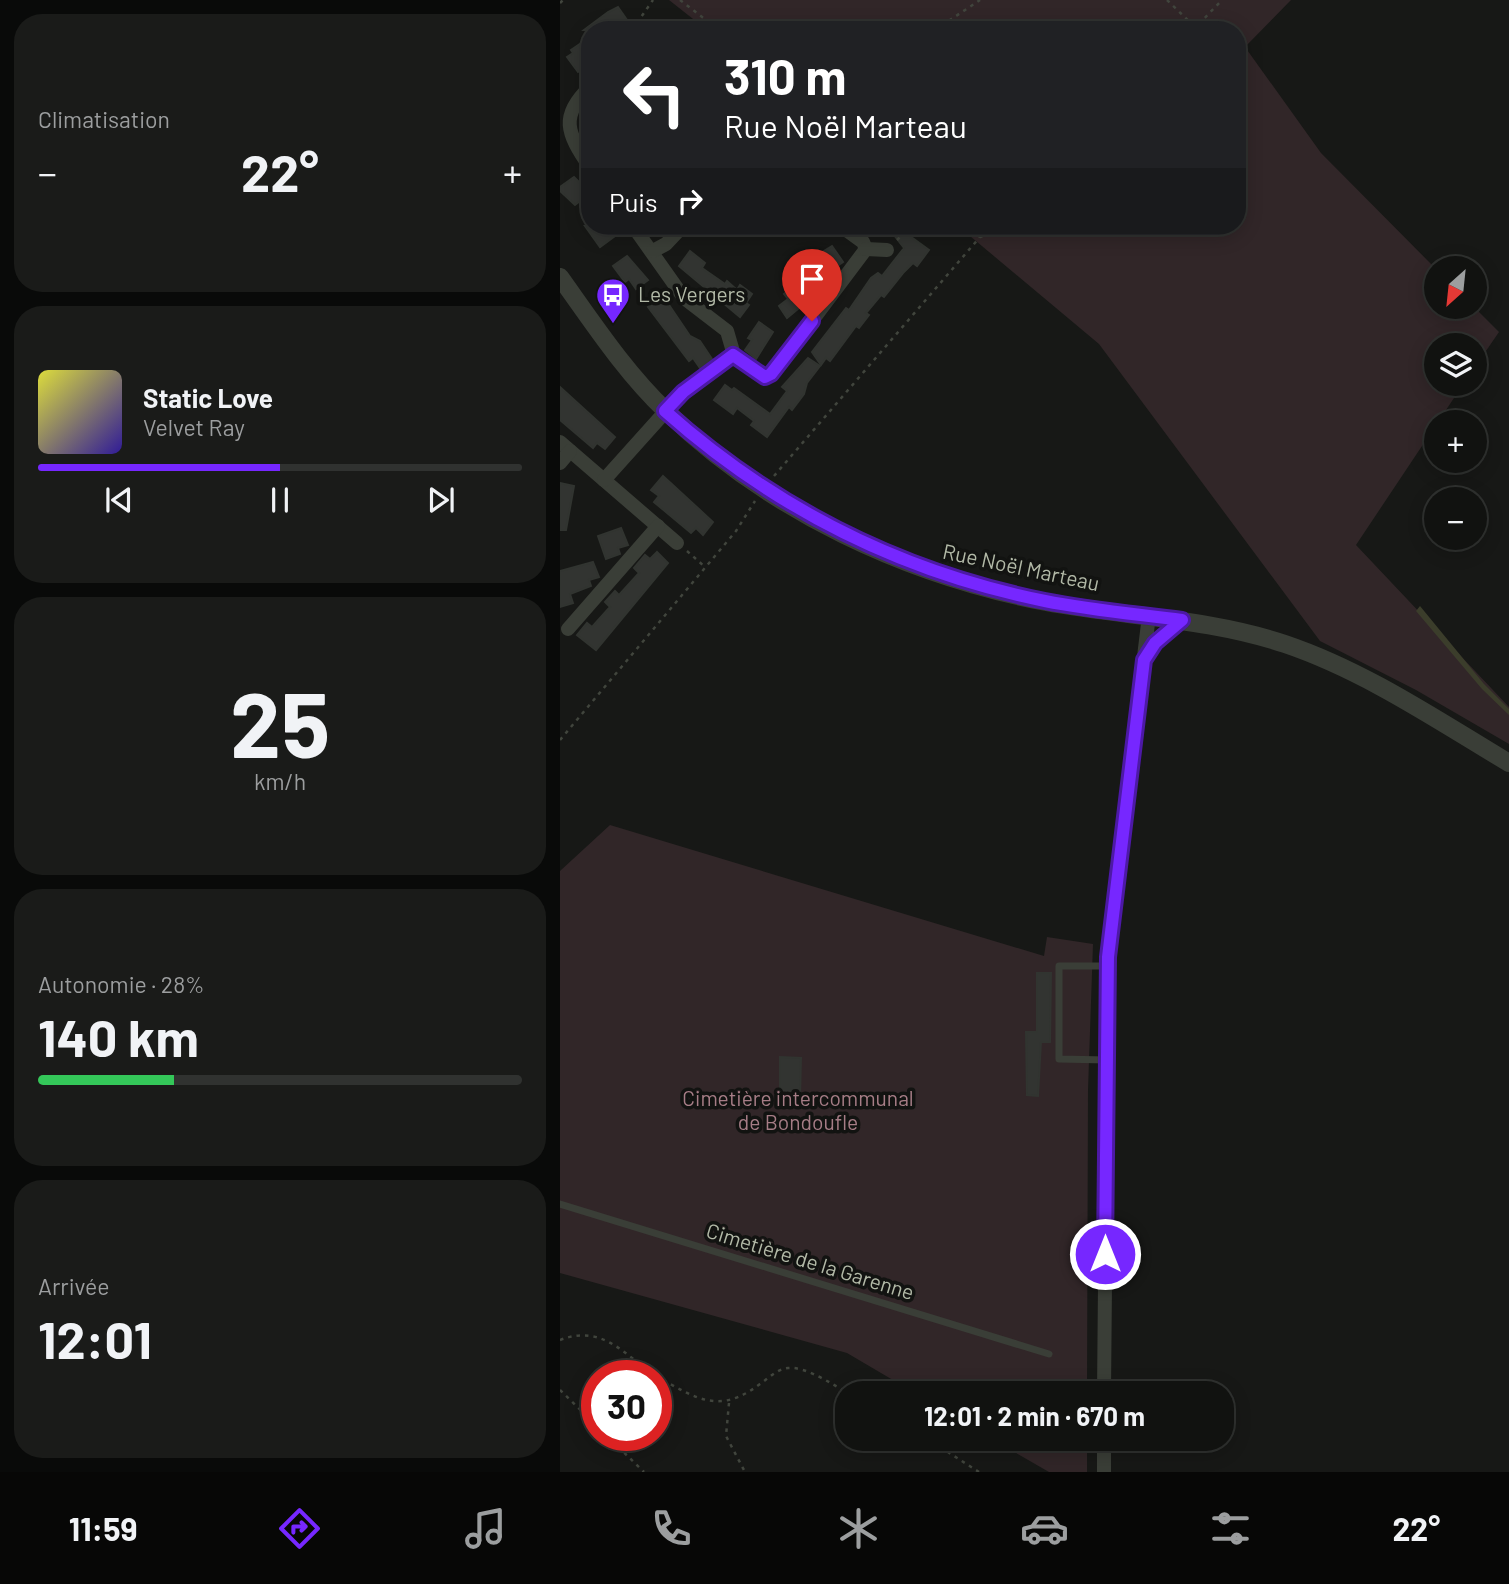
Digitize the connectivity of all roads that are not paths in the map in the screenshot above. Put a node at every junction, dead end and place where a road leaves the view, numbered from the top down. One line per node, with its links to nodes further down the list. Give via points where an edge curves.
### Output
1 (581, 95): 2 (street, via 569,105 564,123)
2 (581, 155)
3 (640, 235): 8 (street)
4 (674, 235): 8 (street)
5 (853, 235): 6 (street)
6 (866, 249): 7 (street); 10 (street, via 768,383)
7 (887, 250)
8 (653, 251): 10 (street, via 684,298 727,331)
9 (560, 277): 11 (street, Rue Noël Marteau)
10 (733, 355): 11 (street)
11 (665, 411): 14 (street); 17 (street, Rue Noël Marteau, via 764,487 857,541 940,575 1048,602)
12 (565, 446): 13 (street); 14 (street)
13 (560, 463)
14 (604, 480): 15 (street)
15 (658, 526): 16 (street); 19 (street)
16 (677, 543)
17 (1150, 615): 18 (street, Rue Noël Marteau); 20 (street)
18 (1182, 620): 20 (street, via 1155,643); 21 (street, Rue Noël Marteau, via 1246,632 1324,659 1374,683)
19 (568, 629)
20 (1144, 660): 22 (street)
21 (1509, 763)
22 (1108, 967): 23 (street); 23 (lane, via 1059,966 1059,1059)
23 (1107, 1060): 26 (street)
24 (560, 1203): 25 (lane, Cimetière de la Garenne)
25 (1049, 1354)
26 (1104, 1381)
27 (1104, 1451): 28 (street)
28 (1104, 1472)

